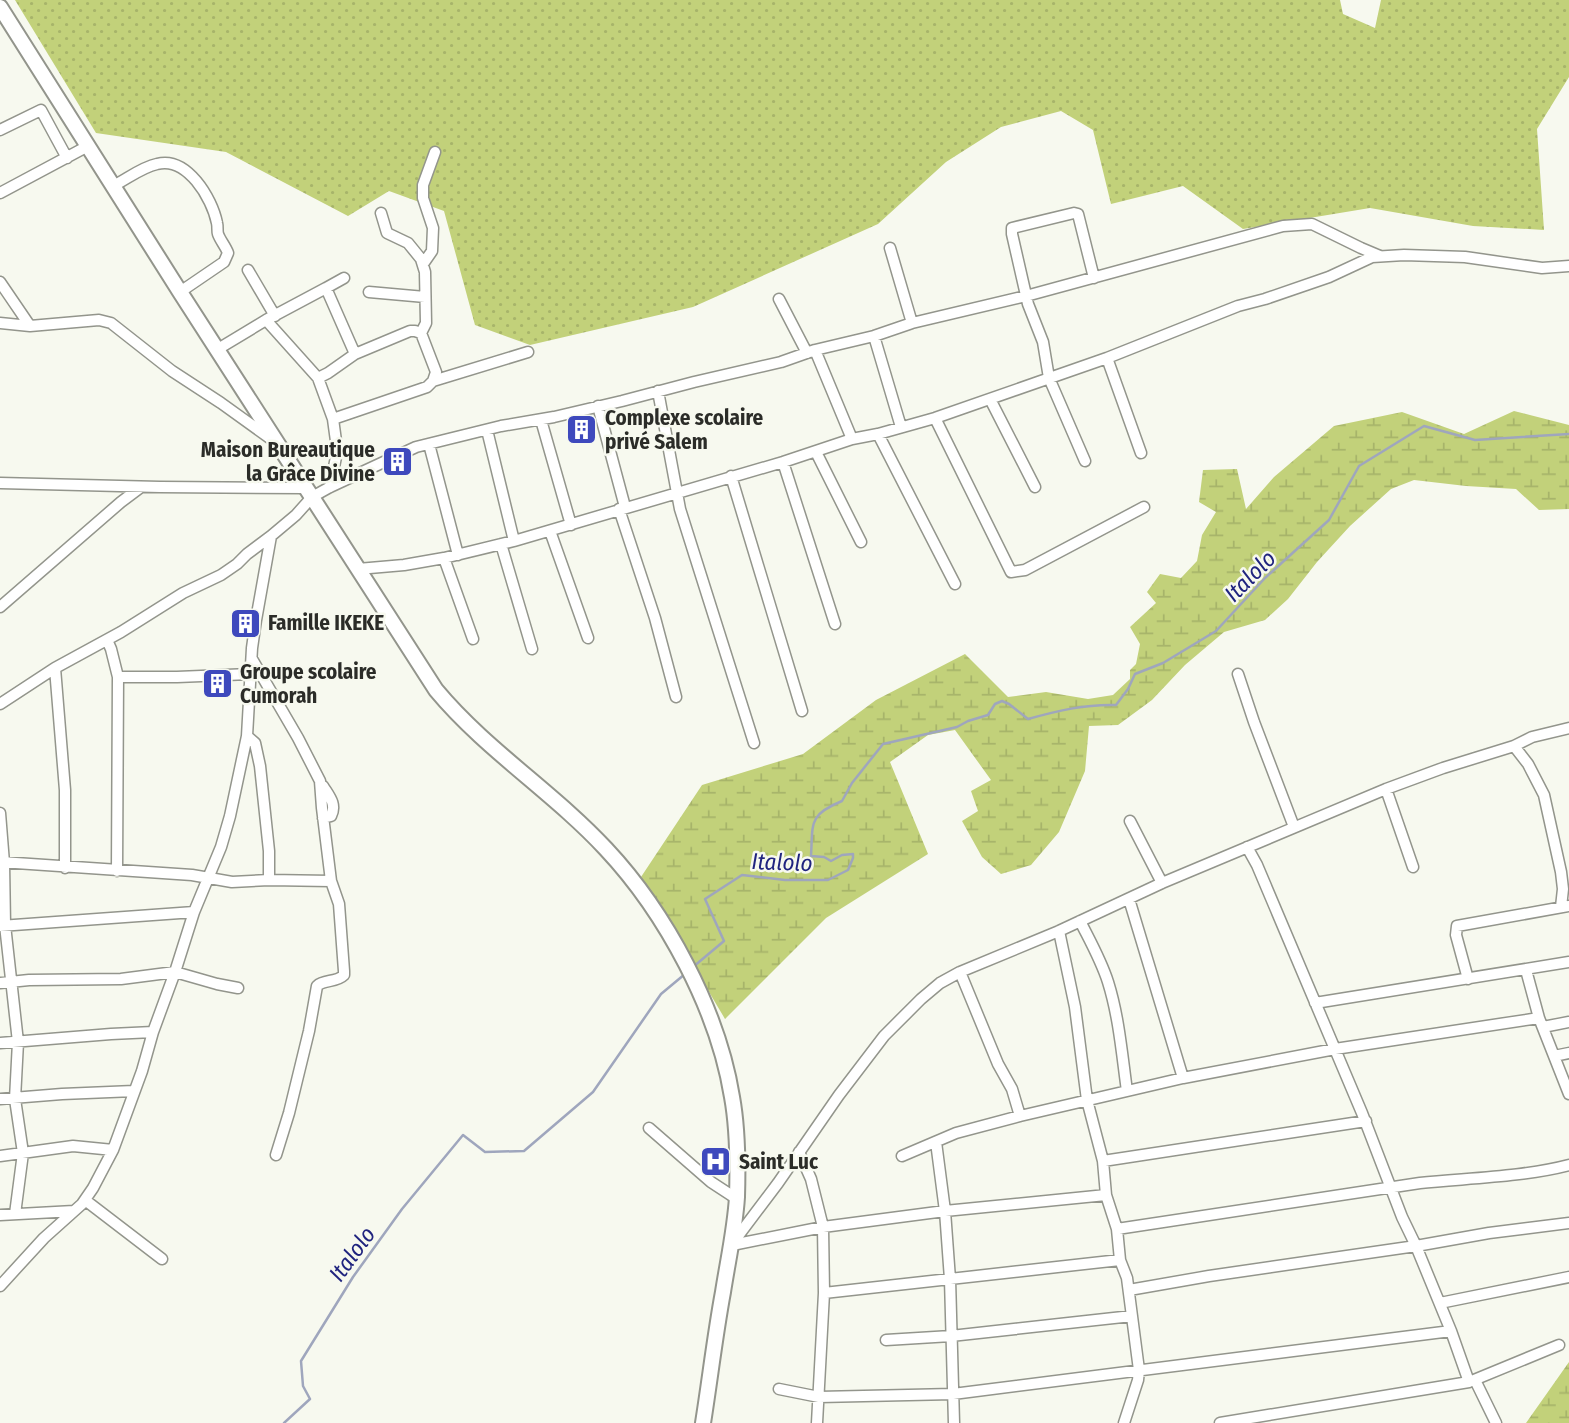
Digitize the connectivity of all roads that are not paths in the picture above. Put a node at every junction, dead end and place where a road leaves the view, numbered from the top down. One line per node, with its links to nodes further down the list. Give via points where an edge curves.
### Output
1 (0, 7): 3 (highway)
2 (0, 130): 5 (street, via 41,110)
3 (88, 146): 5 (street); 6 (highway)
4 (435, 152): 11 (street, via 423,185 433,228 432,251)
5 (67, 158): 7 (street)
6 (113, 186): 18 (highway); 18 (street, via 167,162 179,165 198,184 228,253 224,262)
7 (0, 192)
8 (381, 213): 11 (street, via 387,233 408,243)
9 (890, 248): 25 (street)
10 (1380, 256): 12 (street, via 1465,257 1542,268); 15 (street, via 1312,223 1283,226); 33 (street)
11 (423, 264): 20 (street)
12 (1569, 267)
13 (248, 270): 23 (street)
14 (344, 278): 17 (street)
15 (1094, 278): 21 (street); 21 (street, via 1078,214 1012,228)
16 (0, 282): 26 (street)
17 (326, 288): 23 (street); 32 (street)
18 (180, 292): 29 (highway)
19 (369, 292): 20 (street)
20 (425, 296): 27 (street, via 426,323)
21 (1026, 296): 25 (street); 34 (street, via 1043,342)
22 (779, 299): 31 (street)
23 (270, 318): 29 (street); 35 (street)
24 (0, 323): 26 (street)
25 (912, 323): 28 (street)
26 (30, 326): 47 (street, via 111,323)
27 (421, 333): 32 (street, via 410,331); 36 (street, via 436,372)
28 (874, 336): 31 (street); 43 (street)
29 (218, 349): 47 (highway)
30 (528, 352): 36 (street)
31 (811, 352): 37 (street); 46 (street)
32 (355, 354): 35 (street)
33 (1107, 358): 34 (street); 50 (street)
34 (1049, 377): 38 (street); 51 (street)
35 (318, 379): 41 (street)
36 (433, 381): 41 (street)
37 (658, 391): 39 (street); 59 (street)
38 (990, 399): 40 (street); 57 (street)
39 (598, 406): 42 (street); 61 (street)
40 (935, 418): 43 (street); 60 (street, via 1011,572 1025,570)
41 (333, 419): 56 (street, via 336,457)
42 (541, 420): 44 (street); 62 (street)
43 (901, 427): 45 (street)
44 (487, 430): 48 (street); 65 (street)
45 (878, 434): 46 (street); 71 (street)
46 (852, 439): 49 (street)
47 (277, 444): 58 (highway)
48 (429, 444): 56 (street); 68 (street)
49 (816, 452): 52 (street); 66 (street)
50 (1141, 453)
51 (1085, 461)
52 (783, 462): 53 (street); 73 (street)
53 (731, 476): 59 (street); 85 (street)
54 (0, 483): 55 (street)
55 (141, 487): 58 (street); 72 (street)
56 (330, 487): 58 (street)
57 (1035, 487)
58 (308, 492): 64 (street, via 296,515); 70 (highway)
59 (676, 492): 61 (street); 90 (street)
60 (1144, 507)
61 (622, 508): 62 (street); 83 (street)
62 (571, 525): 63 (street)
63 (550, 531): 65 (street); 74 (street)
64 (271, 536): 76 (street, via 221,575); 78 (street)
65 (514, 541): 67 (street)
66 (861, 542)
67 (501, 544): 68 (street); 77 (street)
68 (458, 555): 69 (street)
69 (444, 558): 70 (street); 75 (street)
70 (358, 569): 149 (highway, via 436,690 473,730 605,848 645,896 685,961 722,1051 736,1129)
71 (955, 584)
72 (0, 607)
73 (835, 624)
74 (588, 638)
75 (473, 639)
76 (107, 640): 79 (street); 82 (street)
77 (532, 649)
78 (252, 659): 80 (street); 103 (street, via 320,781)
79 (55, 667): 84 (street); 99 (street, via 65,790)
80 (250, 674): 82 (street); 89 (street)
81 (1238, 674): 95 (street)
82 (118, 677): 100 (street)
83 (676, 697)
84 (0, 704)
85 (802, 711)
86 (1569, 719): 88 (street)
87 (1569, 727): 88 (street)
88 (1552, 732): 91 (street)
89 (247, 736): 101 (street, via 227,828); 102 (street, via 255,743 260,766)
90 (754, 743)
91 (1514, 746): 92 (street); 106 (street, via 1544,795)
92 (1386, 789): 95 (street); 98 (street)
93 (0, 813): 97 (street)
94 (1130, 821): 104 (street)
95 (1294, 827): 96 (street)
96 (1247, 847): 104 (street); 119 (street)
97 (2, 862): 99 (street); 109 (street)
98 (1413, 867)
99 (65, 868): 100 (street)
100 (117, 871): 101 (street)
101 (207, 878): 102 (street); 107 (street)
102 (269, 880): 103 (street)
103 (331, 881): 142 (street, via 339,904 344,975 317,986)
104 (1162, 883): 105 (street)
105 (1129, 899): 108 (street); 128 (street)
106 (1565, 907): 115 (street, via 1457,926)
107 (194, 912): 109 (street); 113 (street)
108 (1080, 921): 110 (street); 130 (street, via 1114,1003)
109 (2, 925): 116 (street)
110 (1059, 932): 114 (street); 134 (street)
111 (1569, 962): 112 (street)
112 (1526, 970): 115 (street); 121 (street)
113 (175, 972): 116 (street, via 121,979); 118 (street); 122 (street)
114 (960, 972): 135 (street); 140 (street, via 921,999 884,1036)
115 (1468, 979): 119 (street)
116 (12, 982): 117 (street); 123 (street)
117 (0, 984)
118 (238, 988)
119 (1315, 1003): 125 (street)
120 (1569, 1022): 121 (street)
121 (1541, 1023): 125 (street); 127 (street)
122 (153, 1032): 123 (street); 129 (street)
123 (18, 1042): 124 (street); 133 (street)
124 (0, 1043)
125 (1335, 1049): 128 (street); 136 (street)
126 (1569, 1053): 127 (street)
127 (1554, 1056): 131 (street)
128 (1183, 1078): 130 (street)
129 (134, 1091): 133 (street); 139 (street)
130 (1128, 1091): 134 (street)
131 (1569, 1094)
132 (0, 1099): 133 (street)
133 (15, 1099): 141 (street)
134 (1087, 1100): 135 (street); 145 (street)
135 (1020, 1116): 138 (street)
136 (1366, 1121): 145 (street); 147 (street)
137 (649, 1128): 149 (street)
138 (936, 1142): 144 (street); 152 (street)
139 (113, 1150): 141 (street, via 73,1146); 150 (street)
140 (799, 1152): 156 (street); 158 (street)
141 (23, 1153): 143 (street); 153 (street)
142 (276, 1155)
143 (0, 1156)
144 (902, 1156)
145 (1103, 1161): 148 (street)
146 (1569, 1166): 147 (street)
147 (1390, 1187): 157 (street); 159 (street)
148 (1106, 1195): 152 (street); 157 (street)
149 (737, 1199): 158 (highway)
150 (85, 1200): 151 (street); 160 (street)
151 (74, 1211): 153 (street); 164 (street)
152 (945, 1211): 156 (street); 163 (street)
153 (15, 1214): 154 (street)
154 (0, 1215)
155 (1569, 1223): 159 (street)
156 (823, 1227): 158 (street); 166 (street)
157 (1117, 1229): 161 (street)
158 (732, 1245): 178 (highway)
159 (1416, 1246): 165 (street); 167 (street)
160 (162, 1259)
161 (1120, 1260): 163 (street); 165 (street)
162 (1569, 1278): 167 (street)
163 (950, 1279): 166 (street); 170 (street)
164 (1, 1283)
165 (1129, 1290): 168 (street)
166 (824, 1293): 177 (street)
167 (1440, 1303): 169 (street)
168 (1132, 1316): 170 (street); 173 (street)
169 (1451, 1331): 173 (street); 174 (street)
170 (951, 1336): 171 (street); 176 (street)
171 (886, 1340)
172 (1559, 1345): 174 (street)
173 (1139, 1370): 176 (street); 181 (street)
174 (1472, 1381): 182 (street); 183 (street)
175 (779, 1389): 177 (street)
176 (953, 1394): 177 (street); 180 (street)
177 (819, 1396): 179 (street)
178 (703, 1423)
179 (817, 1423)
180 (954, 1423)
181 (1124, 1423)
182 (1220, 1423)
183 (1496, 1423)

